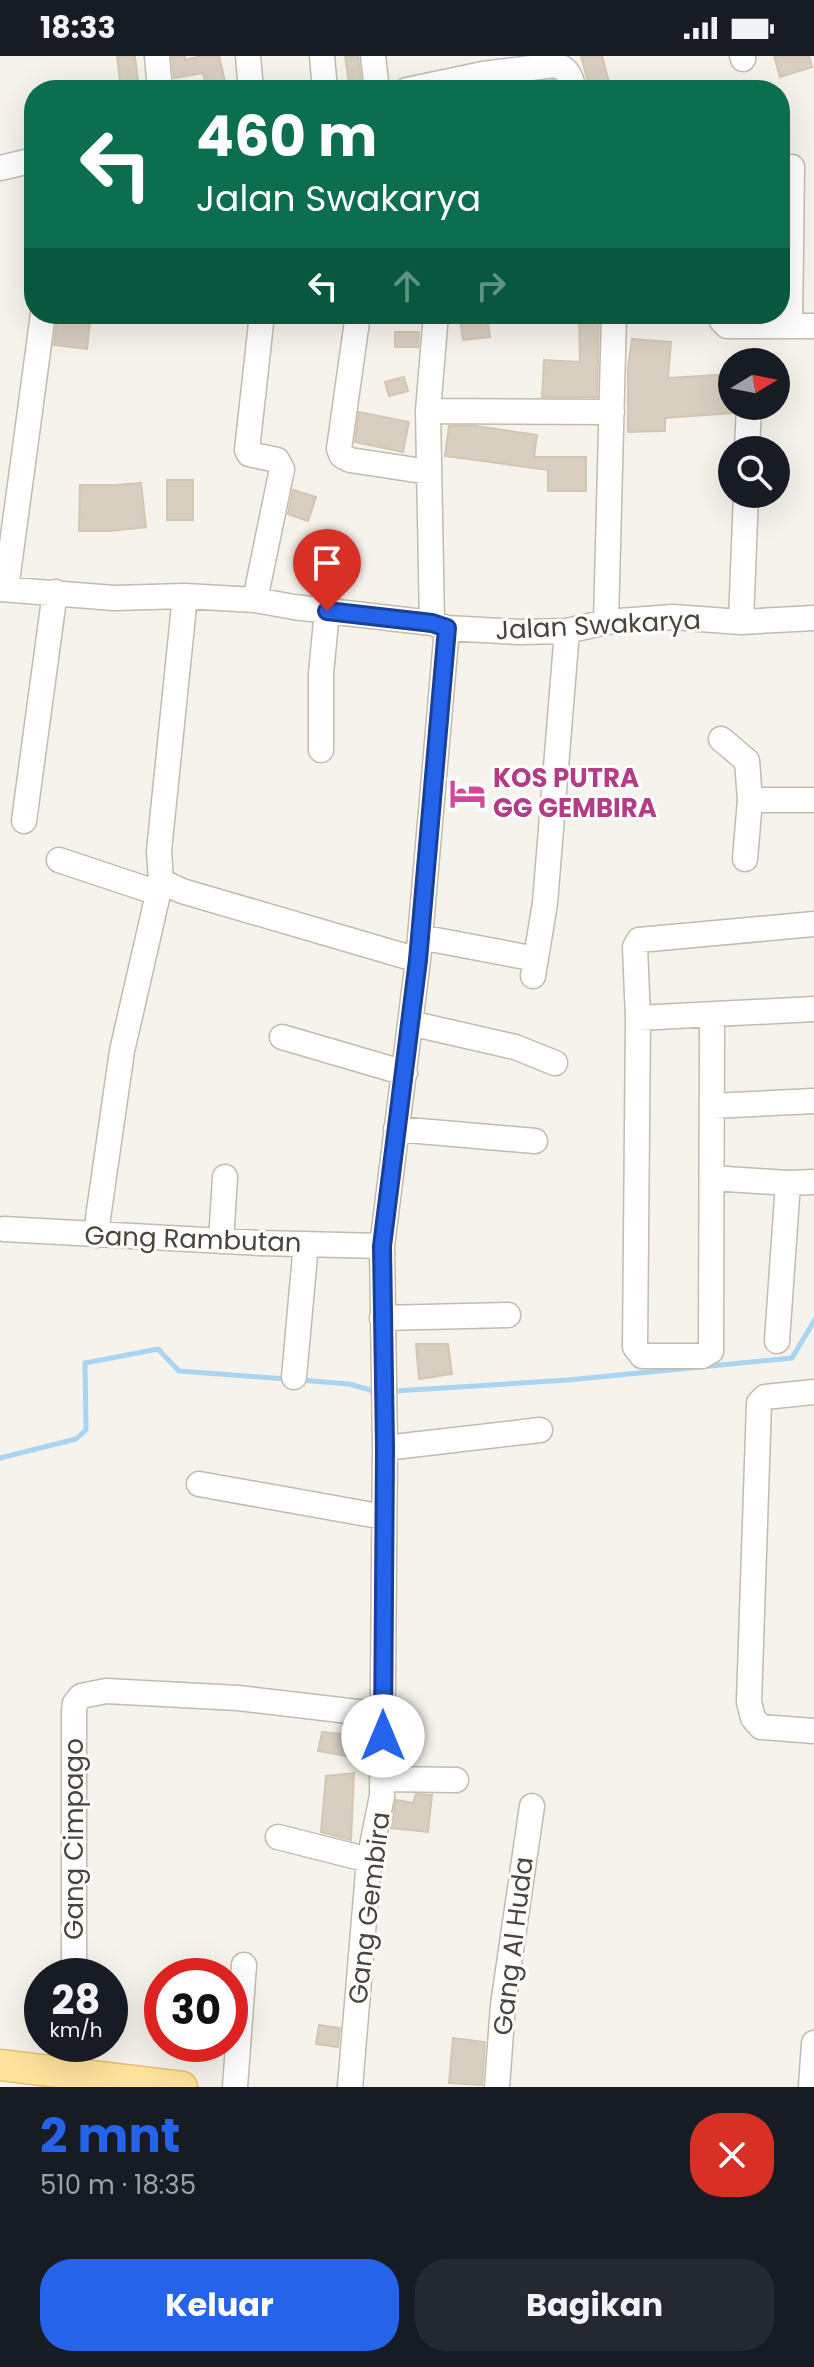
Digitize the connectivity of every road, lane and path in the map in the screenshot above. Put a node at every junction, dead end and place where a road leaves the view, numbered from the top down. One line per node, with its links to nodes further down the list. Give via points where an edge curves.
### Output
1 (157, 56): 6 (street)
2 (248, 56): 7 (street)
3 (322, 56): 8 (street)
4 (373, 56): 9 (street)
5 (481, 73): 10 (street); 11 (street, via 555,65)
6 (159, 80)
7 (250, 80)
8 (324, 80)
9 (376, 80)
10 (451, 80)
11 (572, 80)
12 (24, 162): 14 (street)
13 (792, 167): 21 (street)
14 (0, 168)
15 (42, 324): 26 (street)
16 (261, 324): 29 (street, via 247,450 277,460 282,469)
17 (357, 324): 24 (street, via 342,456)
18 (435, 324): 22 (street, Gang Gembira)
19 (614, 324): 23 (street)
20 (725, 324): 21 (street)
21 (802, 326)
22 (428, 411): 23 (street); 24 (street, Gang Gembira)
23 (612, 412): 32 (street)
24 (429, 472): 34 (street, Gang Gembira)
25 (745, 508): 33 (street)
26 (3, 589): 27 (street, Jalan Swakarya)
27 (55, 592): 28 (street, Jalan Swakarya, via 114,598); 40 (street)
28 (185, 596): 29 (street, Jalan Swakarya); 43 (street)
29 (255, 600): 30 (street, Jalan Swakarya)
30 (327, 611): 34 (street, Jalan Swakarya); 37 (street)
31 (814, 618): 33 (street, Jalan Swakarya)
32 (606, 622): 33 (street, Jalan Swakarya, via 673,617); 35 (street, Jalan Swakarya)
33 (741, 622)
34 (439, 626): 35 (street, Jalan Swakarya); 45 (street, Gang Gembira)
35 (567, 631): 45 (street, via 545,903 534,968)
36 (721, 739): 38 (street, via 747,761)
37 (321, 750)
38 (750, 800): 39 (street); 41 (street)
39 (814, 800)
40 (24, 821)
41 (745, 859)
42 (59, 860): 43 (street)
43 (159, 887): 45 (street); 62 (street, via 122,1051)
44 (814, 924): 48 (street, via 639,940)
45 (419, 949): 49 (street, Gang Gembira)
46 (814, 1009): 47 (street)
47 (712, 1015): 48 (street); 54 (street)
48 (638, 1018): 58 (street, via 635,1347 642,1356 702,1356 711,1351)
49 (410, 1023): 51 (street, via 515,1047); 52 (street, Gang Gembira)
50 (282, 1037): 52 (street)
51 (555, 1063)
52 (405, 1073): 55 (street, Gang Gembira)
53 (814, 1101): 54 (street)
54 (712, 1106): 58 (street)
55 (396, 1129): 56 (street); 65 (street, Gang Gembira)
56 (535, 1141)
57 (225, 1177): 63 (street)
58 (712, 1178): 60 (street)
59 (814, 1182): 60 (street)
60 (788, 1183): 68 (street)
61 (4, 1229): 62 (street, Gang Rambutan)
62 (97, 1235): 63 (street, Gang Rambutan)
63 (221, 1241): 64 (street, Gang Rambutan)
64 (306, 1244): 65 (street, Gang Rambutan); 69 (street)
65 (382, 1246): 67 (street, Gang Gembira)
66 (508, 1315): 67 (street)
67 (382, 1318): 72 (street, Gang Gembira)
68 (777, 1341)
69 (294, 1377)
70 (814, 1392): 76 (street, via 765,1397 759,1403 749,1702 761,1727)
71 (540, 1430): 72 (street)
72 (385, 1448): 74 (street, Gang Gembira)
73 (199, 1484): 74 (street)
74 (384, 1517): 75 (street, Gang Gembira)
75 (383, 1715): 77 (street, Gang Gembira); 82 (street, Gang Cimpago, via 238,1698 106,1691 81,1696 75,1703)
76 (814, 1731)
77 (382, 1779): 78 (street); 81 (street, Gang Gembira)
78 (456, 1780)
79 (532, 1806): 91 (street, Gang Al Huda, via 503,2005)
80 (278, 1837): 81 (street)
81 (369, 1860): 90 (street, Gang Gembira)
82 (74, 1958)
83 (814, 2043): 92 (street)
84 (74, 2062): 87 (street)
85 (237, 2062): 89 (street)
86 (0, 2065): 87 (main road)
87 (74, 2074): 88 (main road)
88 (182, 2087)
89 (235, 2087)
90 (350, 2087)
91 (497, 2087)
92 (811, 2087)

